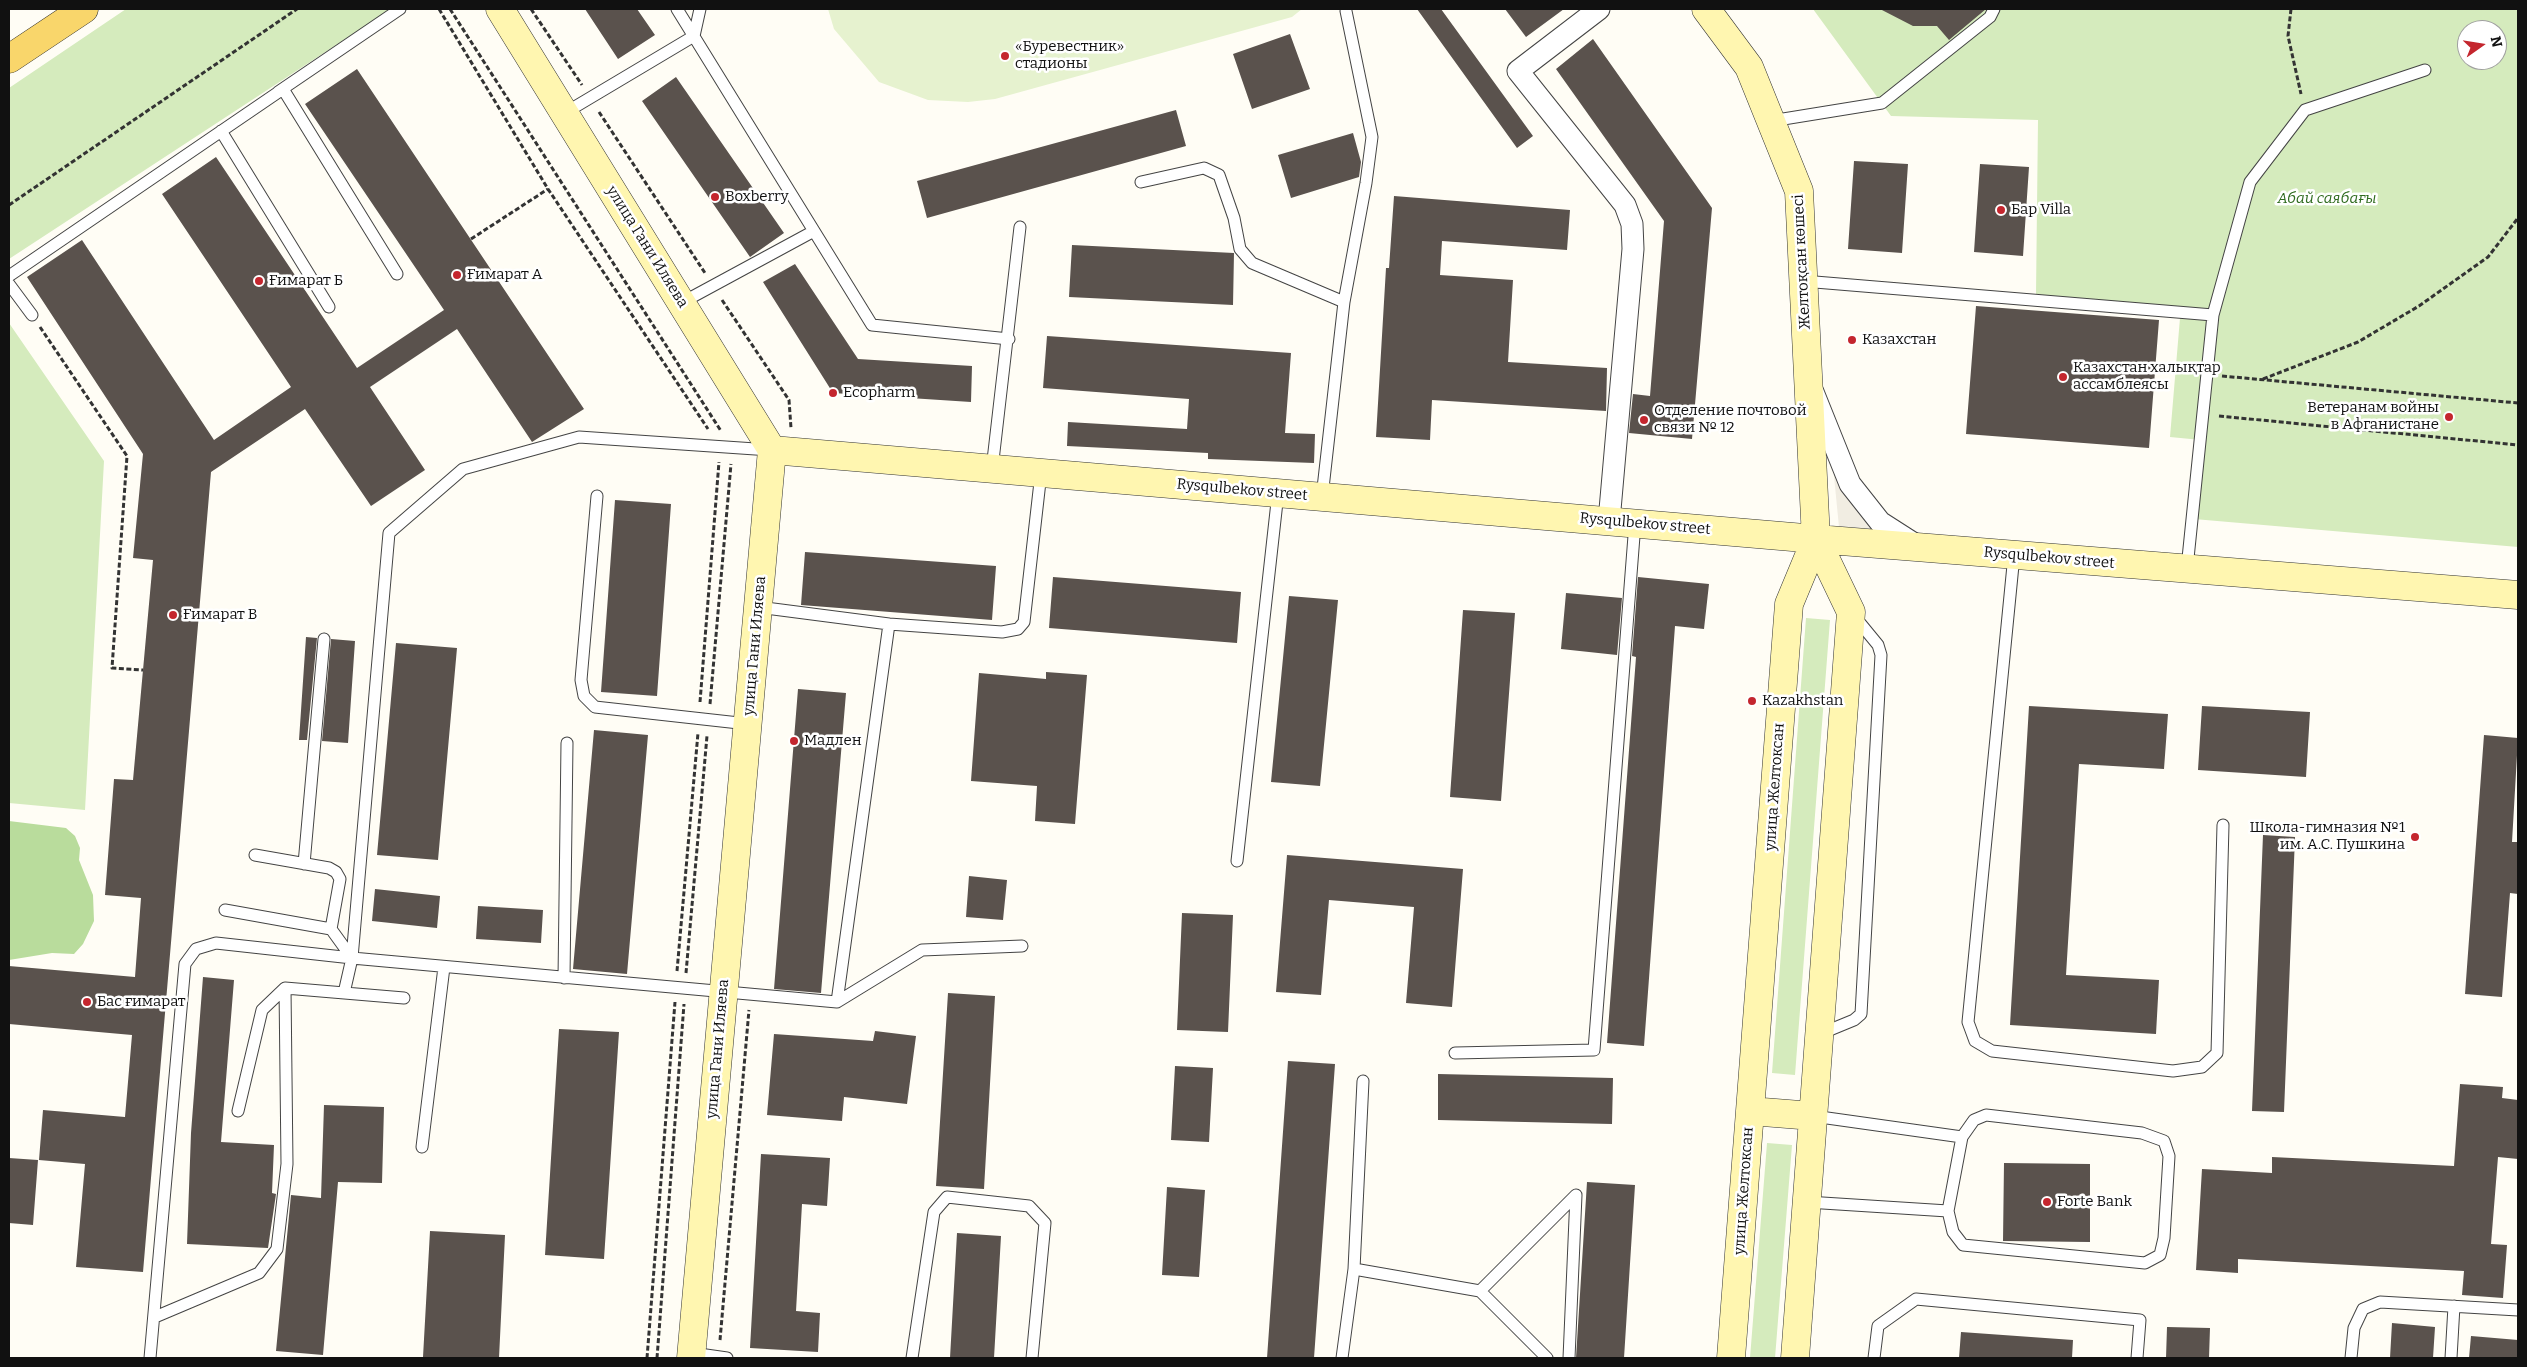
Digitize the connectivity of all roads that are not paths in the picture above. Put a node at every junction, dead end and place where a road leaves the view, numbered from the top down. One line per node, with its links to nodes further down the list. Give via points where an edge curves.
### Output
1 (84, 9): 11 (main road)
2 (400, 9): 13 (lane)
3 (500, 9): 14 (street, улица Гани Иляева)
4 (677, 9): 10 (lane)
5 (700, 9): 10 (lane)
6 (1599, 9): 37 (street, via 1518,71 1625,205 1632,224 1633,249)
7 (1706, 9): 15 (street, Желтоқсан көшесі, via 1750,67)
8 (1994, 9): 15 (lane, via 1990,17 1882,103)
9 (1346, 11): 24 (lane, via 1372,137)
10 (694, 36): 14 (lane); 19 (lane)
11 (9, 60)
12 (2425, 70): 28 (lane, via 2305,110 2250,182)
13 (278, 93): 16 (lane); 20 (lane, via 283,89)
14 (561, 115): 25 (street, улица Гани Иляева)
15 (1771, 121): 22 (street, Желтоқсан көшесі, via 1799,191)
16 (221, 131): 21 (lane); 26 (lane)
17 (1141, 182): 24 (lane, via 1204,168 1219,175 1234,218 1240,249 1252,263)
18 (1020, 227): 29 (lane)
19 (814, 231): 25 (lane); 29 (lane, via 872,325)
20 (397, 274)
21 (9, 276)
22 (1803, 281): 28 (lane); 30 (street, Желтоқсан көшесі)
23 (9, 284): 27 (lane)
24 (1344, 302): 36 (lane)
25 (681, 303): 31 (street, улица Гани Иляева)
26 (329, 306)
27 (32, 315)
28 (2213, 315): 42 (lane)
29 (1009, 339): 32 (lane)
30 (1808, 379): 39 (street, Желтоқсан көшесі); 40 (street, via 1850,484 1880,522)
31 (772, 450): 32 (street, Rysqulbekov street); 44 (street, улица Гани Иляева); 57 (lane, via 579,436 463,468 389,533)
32 (992, 469): 33 (street, Rysqulbekov street)
33 (1041, 474): 34 (street, Rysqulbekov street); 46 (lane, via 1024,622 1018,628 1002,632)
34 (1278, 493): 36 (street, Rysqulbekov street); 52 (lane)
35 (597, 496): 48 (lane, via 581,680 584,696 595,707)
36 (1322, 497): 37 (street, Rysqulbekov street)
37 (1609, 521): 38 (street, Rysqulbekov street)
38 (1635, 524): 39 (street, Rysqulbekov street); 66 (lane, via 1594,1050)
39 (1816, 539): 40 (street, Rysqulbekov street); 45 (street); 68 (street, улица Желтоксан, via 1789,604)
40 (1919, 547): 41 (street, Rysqulbekov street)
41 (2014, 555): 42 (street, Rysqulbekov street); 50 (lane, via 1968,1022 1975,1041 1992,1051 2172,1071 2202,1067 2217,1053)
42 (2187, 569): 43 (street, Rysqulbekov street)
43 (2518, 595)
44 (758, 607): 46 (lane); 48 (street, улица Гани Иляева)
45 (1851, 612): 65 (street); 65 (lane, via 1878,645 1881,655 1861,1014)
46 (888, 624): 64 (lane)
47 (324, 639): 53 (lane)
48 (748, 724): 62 (street, улица Гани Иляева)
49 (567, 742): 59 (lane)
50 (2223, 825)
51 (255, 855): 53 (lane)
52 (1238, 860)
53 (304, 864): 55 (lane, via 329,868 340,879)
54 (225, 910): 55 (lane)
55 (331, 929): 57 (lane)
56 (1022, 946): 64 (lane, via 922,950)
57 (352, 958): 58 (lane); 61 (lane); 79 (lane, via 216,943 196,948 185,964)
58 (444, 967): 59 (lane); 72 (lane)
59 (564, 978): 62 (lane)
60 (285, 988): 61 (lane); 69 (lane, via 262,1010); 79 (lane, via 287,1164 276,1249 259,1273)
61 (344, 993): 63 (lane)
62 (722, 993): 64 (lane); 80 (street, улица Гани Иляева)
63 (404, 998)
64 (837, 1002)
65 (1820, 1034): 70 (street)
66 (1455, 1053)
67 (1363, 1081): 75 (lane)
68 (1750, 1111): 70 (street); 88 (street, улица Желтоксан)
69 (238, 1112)
70 (1813, 1116): 71 (lane); 73 (street)
71 (1962, 1137): 74 (lane); 74 (lane, via 1974,1120 1986,1115 2142,1134 2164,1141 2169,1156 2164,1238 2160,1255 2145,1263 1963,1245 1953,1232)
72 (422, 1147)
73 (1807, 1202): 74 (lane); 89 (street)
74 (1948, 1211)
75 (1354, 1269): 76 (lane); 85 (lane)
76 (1480, 1291): 86 (lane); 87 (lane, via 1576,1195)
77 (2454, 1306): 78 (lane); 92 (lane, via 2380,1302 2363,1309 2354,1328); 93 (lane)
78 (2518, 1310)
79 (155, 1317): 81 (lane)
80 (691, 1356): 82 (lane)
81 (150, 1358)
82 (727, 1358)
83 (912, 1358): 84 (lane, via 934,1212 947,1197 1029,1206 1045,1223)
84 (1032, 1358)
85 (1342, 1358)
86 (1547, 1358)
87 (1569, 1358)
88 (1731, 1358)
89 (1795, 1358)
90 (1874, 1358): 91 (lane, via 1878,1326 1916,1299 2140,1320)
91 (2137, 1358)
92 (2351, 1358)
93 (2451, 1358)

